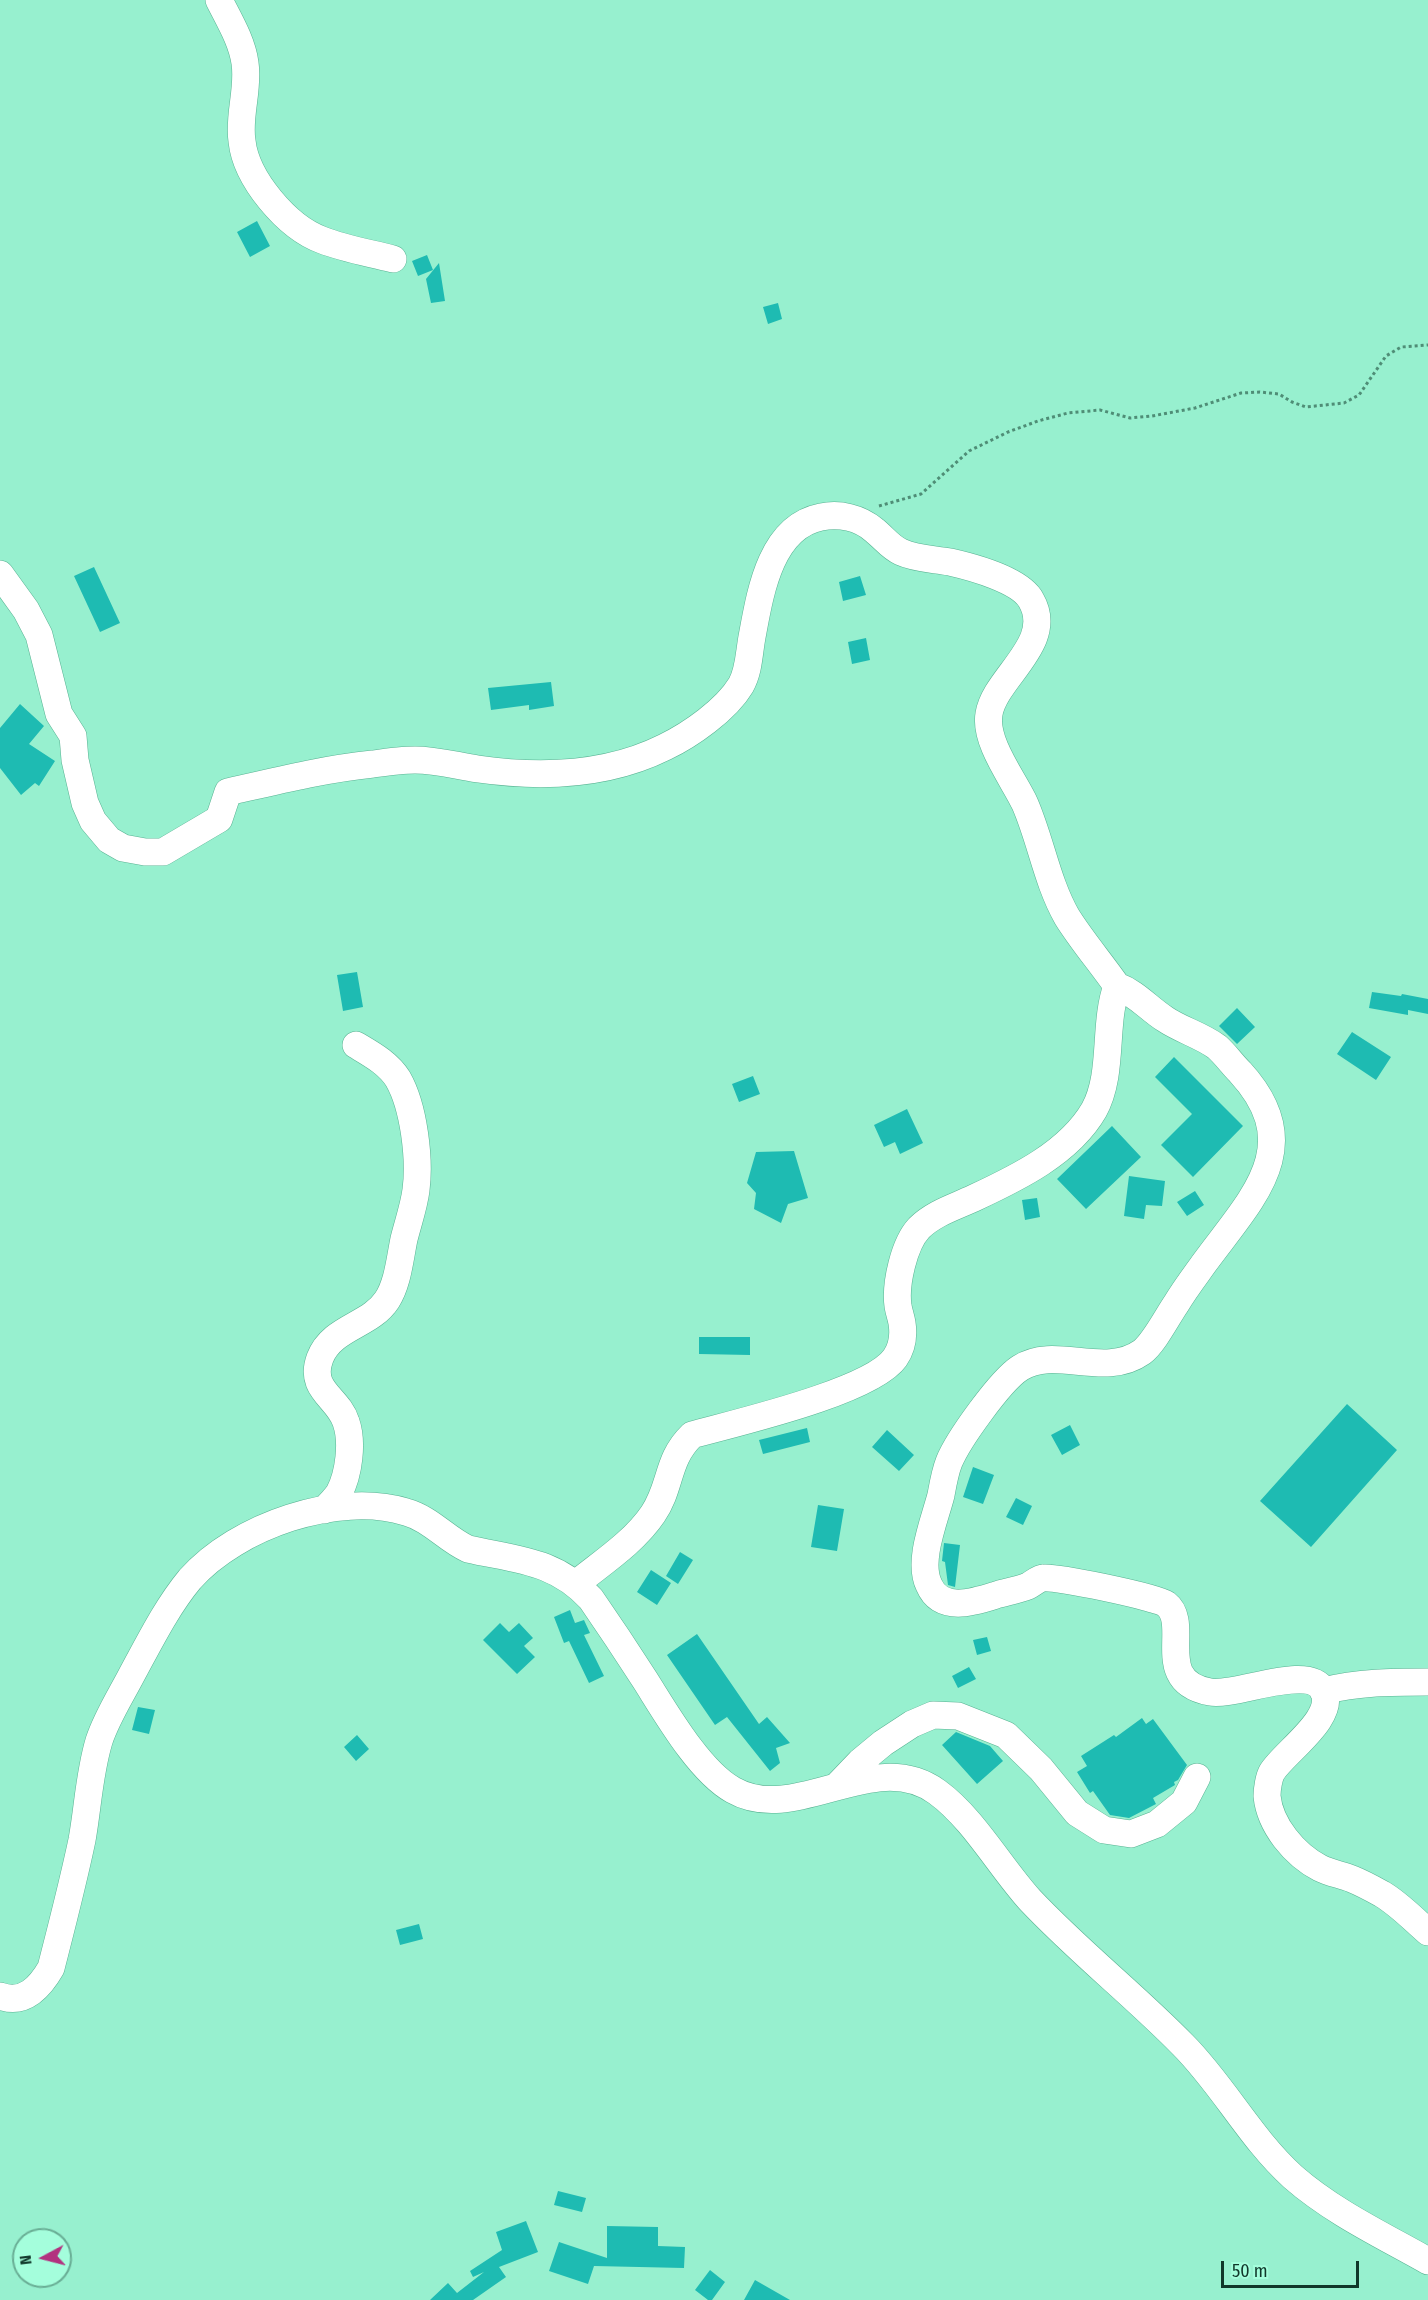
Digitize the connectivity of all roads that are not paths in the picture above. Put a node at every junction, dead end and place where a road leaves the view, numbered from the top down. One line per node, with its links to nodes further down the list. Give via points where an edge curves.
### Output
1 (219, 0): 2 (street, via 246,64 241,140 259,185 295,224 321,240)
2 (393, 259)
3 (0, 574): 4 (street, via 30,615 39,635 59,714 73,736 85,804 93,821 109,840 123,848 163,852 219,819 228,792 334,768 414,759 539,775 571,774 616,765 663,748 721,708 743,682 758,609 784,539 803,523 823,516 857,518 901,552 984,572 1017,586 1030,598 1036,612 1036,627 1022,660 995,696 988,716 992,736 1026,805 1067,916)
4 (1117, 986): 7 (street, via 1105,1075 1095,1109 1077,1133 1049,1157 930,1219 916,1231 898,1280 902,1344 894,1360 830,1396 692,1435 672,1462 665,1491 639,1532); 9 (street, via 1166,1020 1217,1047 1252,1085 1269,1117 1272,1155 1262,1180 1145,1350 1121,1362 1042,1360 1021,1367 994,1393 949,1462 928,1540 925,1569 929,1587 951,1604 975,1603 1041,1578 1072,1580 1148,1597 1163,1602 1172,1611 1176,1663 1182,1678 1196,1688 1213,1693 1233,1692 1294,1680 1309,1681)
5 (356, 1045): 6 (street, via 381,1060 398,1079 416,1137 416,1190 387,1300 332,1339 318,1364 320,1386 346,1421 349,1448 345,1476)
6 (324, 1510): 7 (street, via 360,1507 408,1512 426,1520 458,1545 550,1567); 13 (street, via 277,1522 230,1546 190,1580 168,1610 100,1740 51,1968 32,1992 21,1998)
7 (577, 1583): 11 (street, via 669,1719 705,1766 733,1791 774,1801)
8 (1428, 1682): 9 (street, via 1372,1682)
9 (1323, 1691): 12 (street, via 1324,1712 1270,1774 1267,1797 1277,1828 1299,1854 1321,1869 1386,1896)
10 (1197, 1776): 11 (street, via 1184,1802 1157,1824 1131,1834 1104,1830 1077,1813 1006,1735 958,1716 933,1715 883,1743)
11 (838, 1785): 14 (street, via 902,1778 922,1782 939,1793 977,1832 1031,1900 1187,2049 1293,2177 1366,2229)
12 (1428, 1932)
13 (0, 1996)
14 (1428, 2261)

